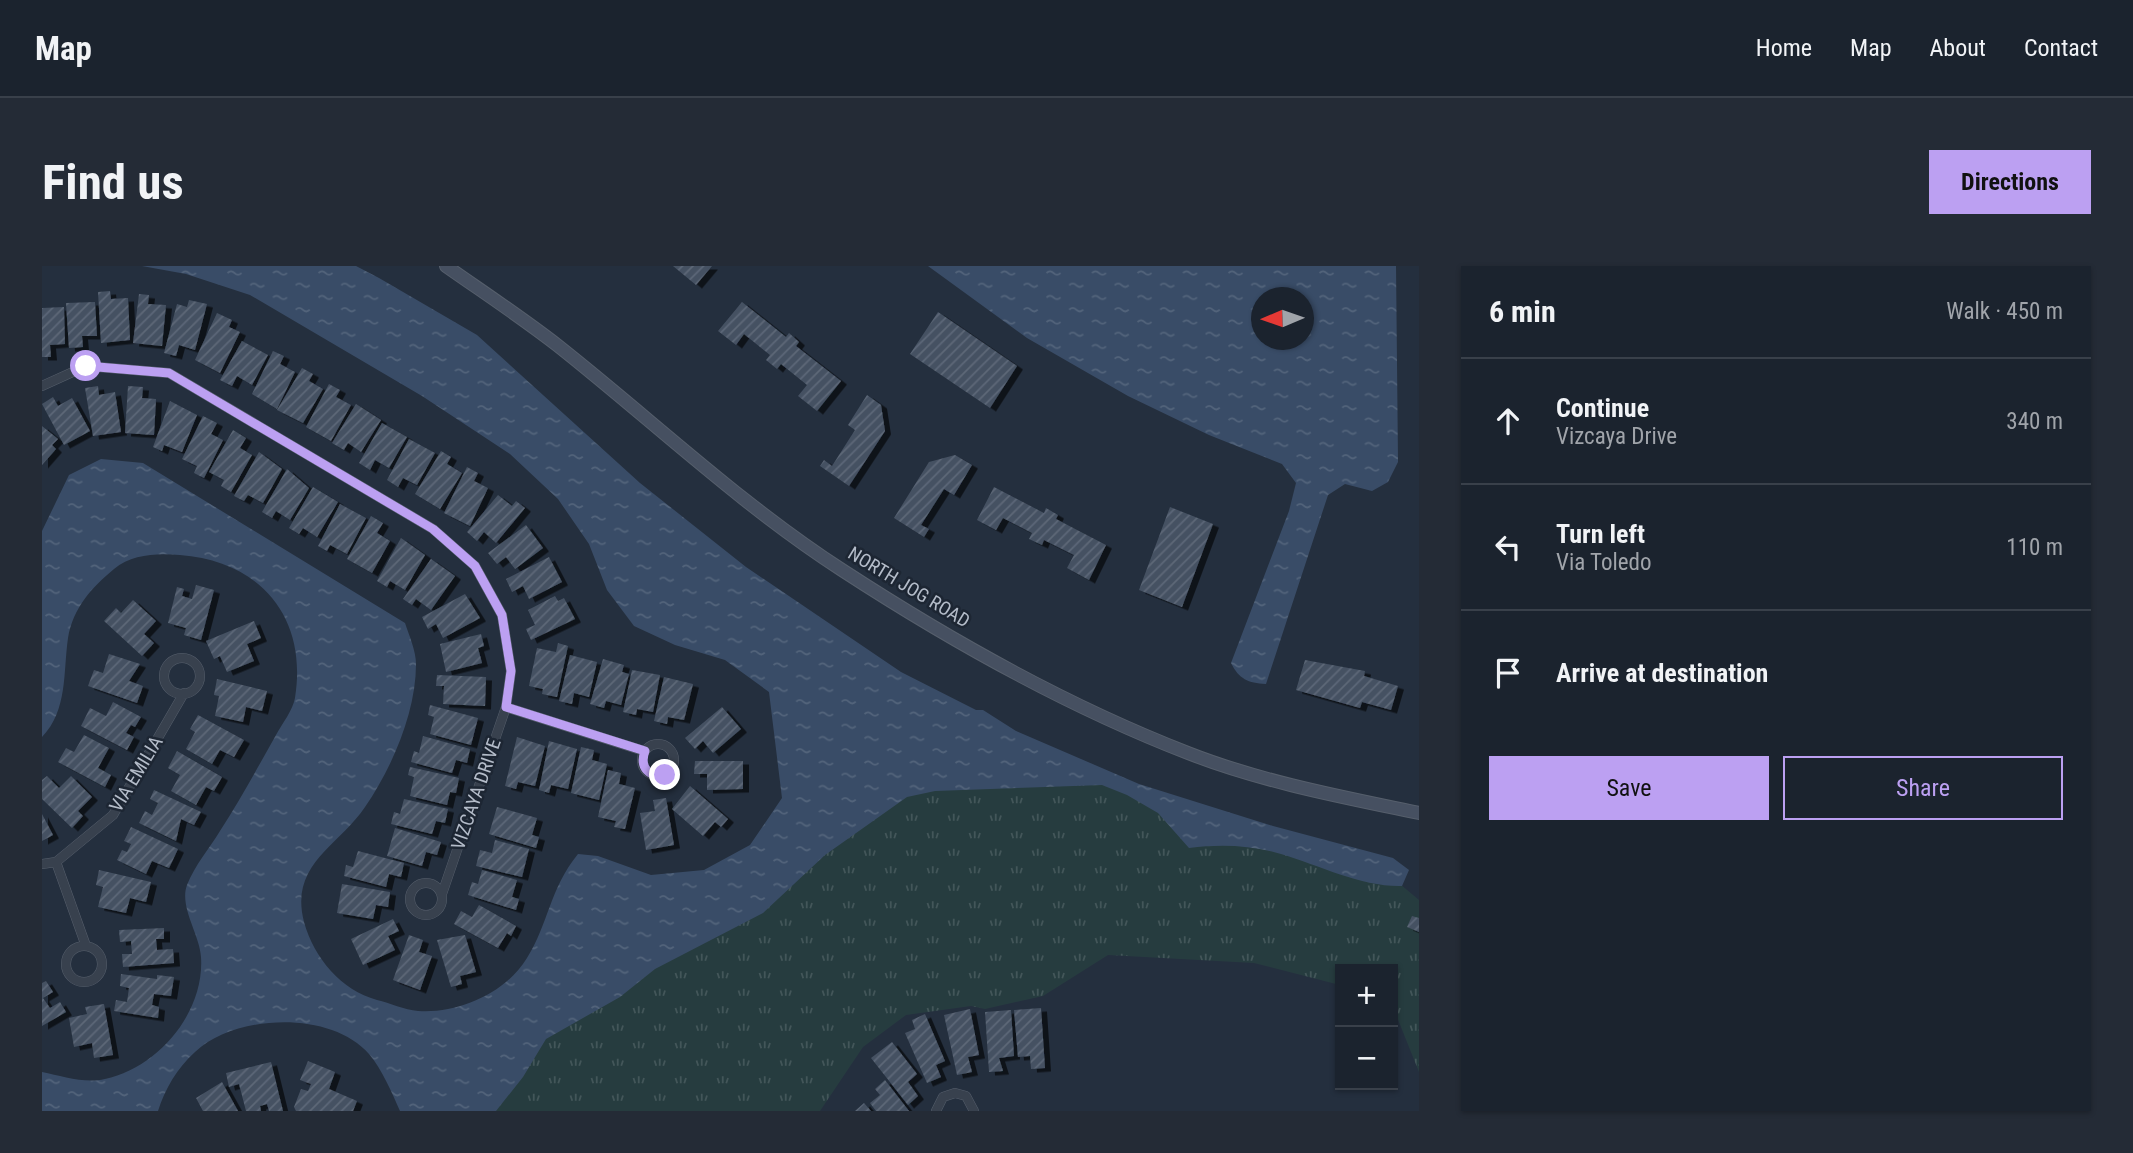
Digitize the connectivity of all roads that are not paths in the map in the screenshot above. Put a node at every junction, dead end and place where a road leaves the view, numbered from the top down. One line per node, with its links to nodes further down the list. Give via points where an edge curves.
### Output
1 (446, 266): 6 (street, NORTH JOG ROAD, via 556,344 708,471 840,569 988,658 1092,712 1191,754 1310,789)
2 (42, 386): 4 (street, VIZCAYA DRIVE, via 86,366 169,373 433,529 475,566 502,615 511,671)
3 (184, 693): 3 (street, VIA EMILIA, via 194,689 199,673 190,660 179,658 169,664 164,681 172,691); 7 (street, VIA EMILIA, via 113,815)
4 (506, 707): 5 (street); 9 (street, VIZCAYA DRIVE)
5 (645, 751)
6 (1419, 813)
7 (56, 862): 8 (street); 10 (street)
8 (42, 864)
9 (442, 894)
10 (86, 946): 10 (street, via 74,949 66,959 68,972 82,982 93,980 102,965 96,950)
11 (936, 1111): 12 (street, via 943,1097 955,1093 966,1097)
12 (974, 1111)

